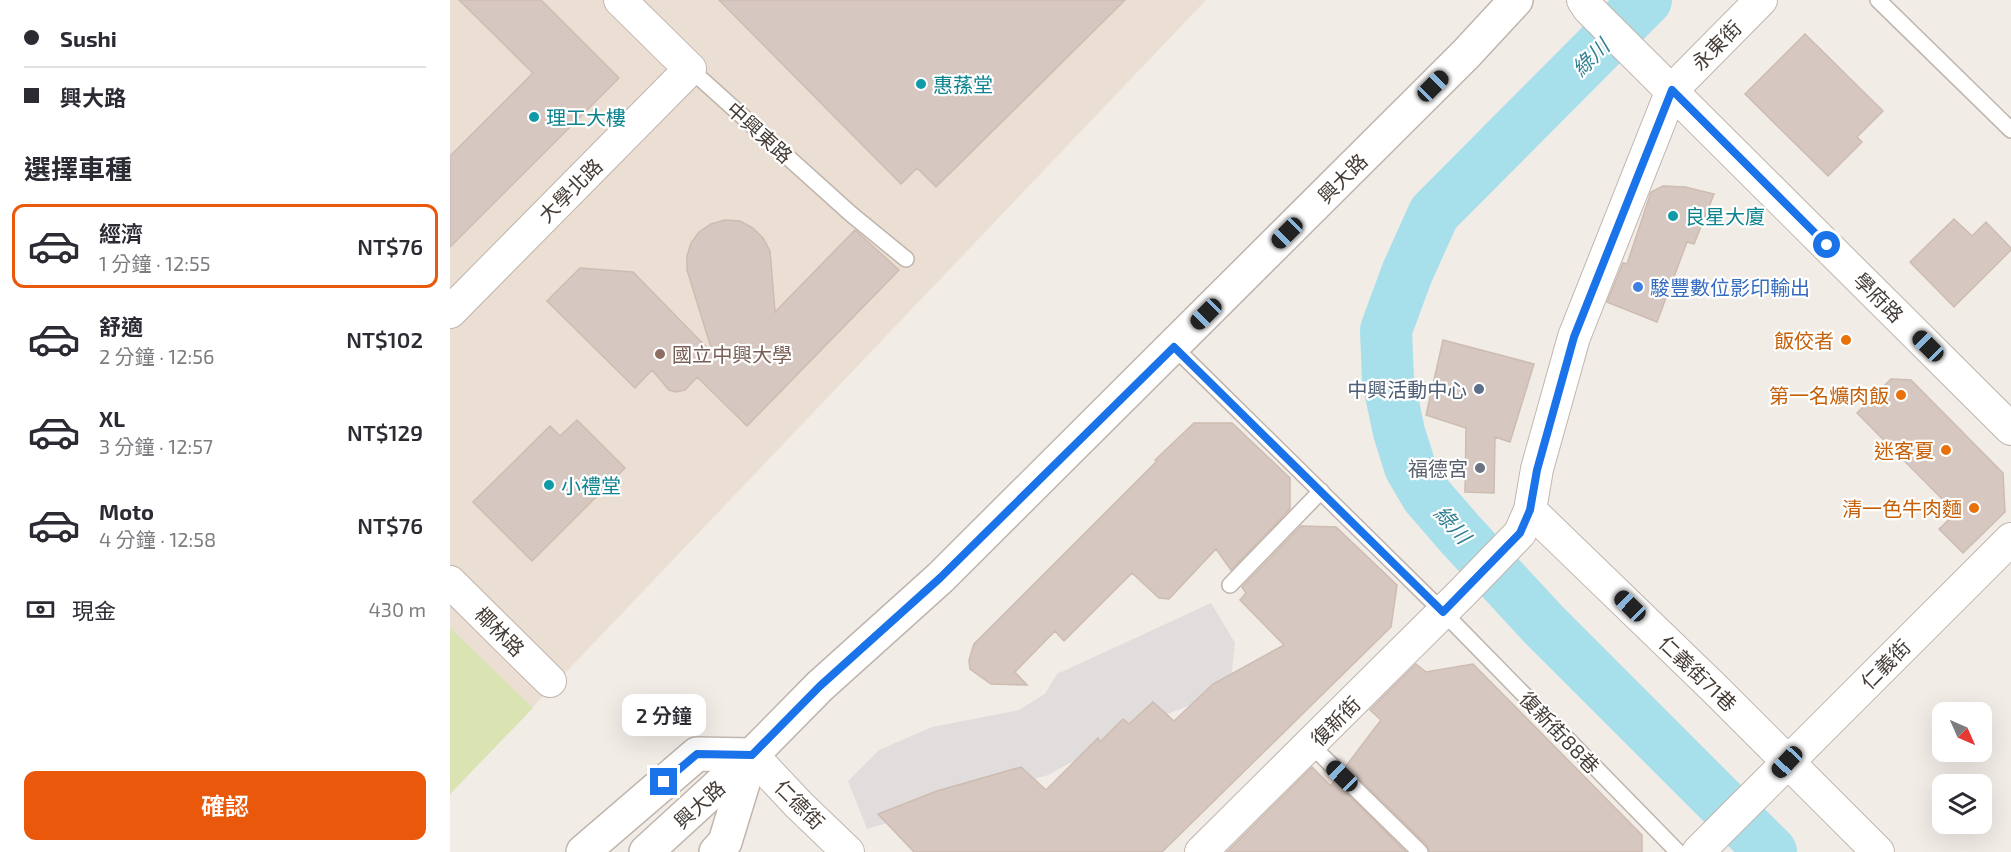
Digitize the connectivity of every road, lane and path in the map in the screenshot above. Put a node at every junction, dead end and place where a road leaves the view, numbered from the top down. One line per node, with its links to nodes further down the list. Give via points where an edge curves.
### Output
1 (620, 0): 6 (street, 中興東路)
2 (1516, 0): 11 (street, 興大路)
3 (1761, 0): 7 (street, 永東街)
4 (1878, 0): 8 (lane)
5 (1586, 4): 7 (street, 學府路)
6 (690, 69): 9 (lane, 中興東路); 10 (street, 大學北路)
7 (1672, 90): 12 (street, 學府路); 14 (street, via 1574,337 1537,470)
8 (2011, 130)
9 (906, 259)
10 (450, 312)
11 (1174, 347): 13 (lane, 復新街88巷); 21 (street, 興大路, via 940,578 820,686)
12 (2011, 429)
13 (1322, 491): 17 (lane); 18 (lane, 復新街88巷)
14 (1530, 510): 18 (street, 復新街, via 1520,533); 22 (street, 仁義街71巷)
15 (2011, 539): 22 (street, 仁義街)
16 (450, 582): 19 (street, 椰林路)
17 (1230, 585)
18 (1443, 612): 20 (street, 復新街); 30 (lane, 復新街88巷)
19 (550, 681)
20 (1311, 745): 28 (street, 復新街); 29 (lane)
21 (752, 755): 24 (street, 興大路, via 697,754); 25 (street, 興大路); 26 (street, 興大路, via 725,842); 27 (street, 仁德街)
22 (1787, 762): 23 (street, 仁義街); 31 (street, 仁義街71巷)
23 (1707, 843)
24 (583, 852)
25 (646, 852)
26 (716, 852)
27 (848, 852)
28 (1201, 852)
29 (1420, 852)
30 (1677, 852)
31 (1878, 852)

